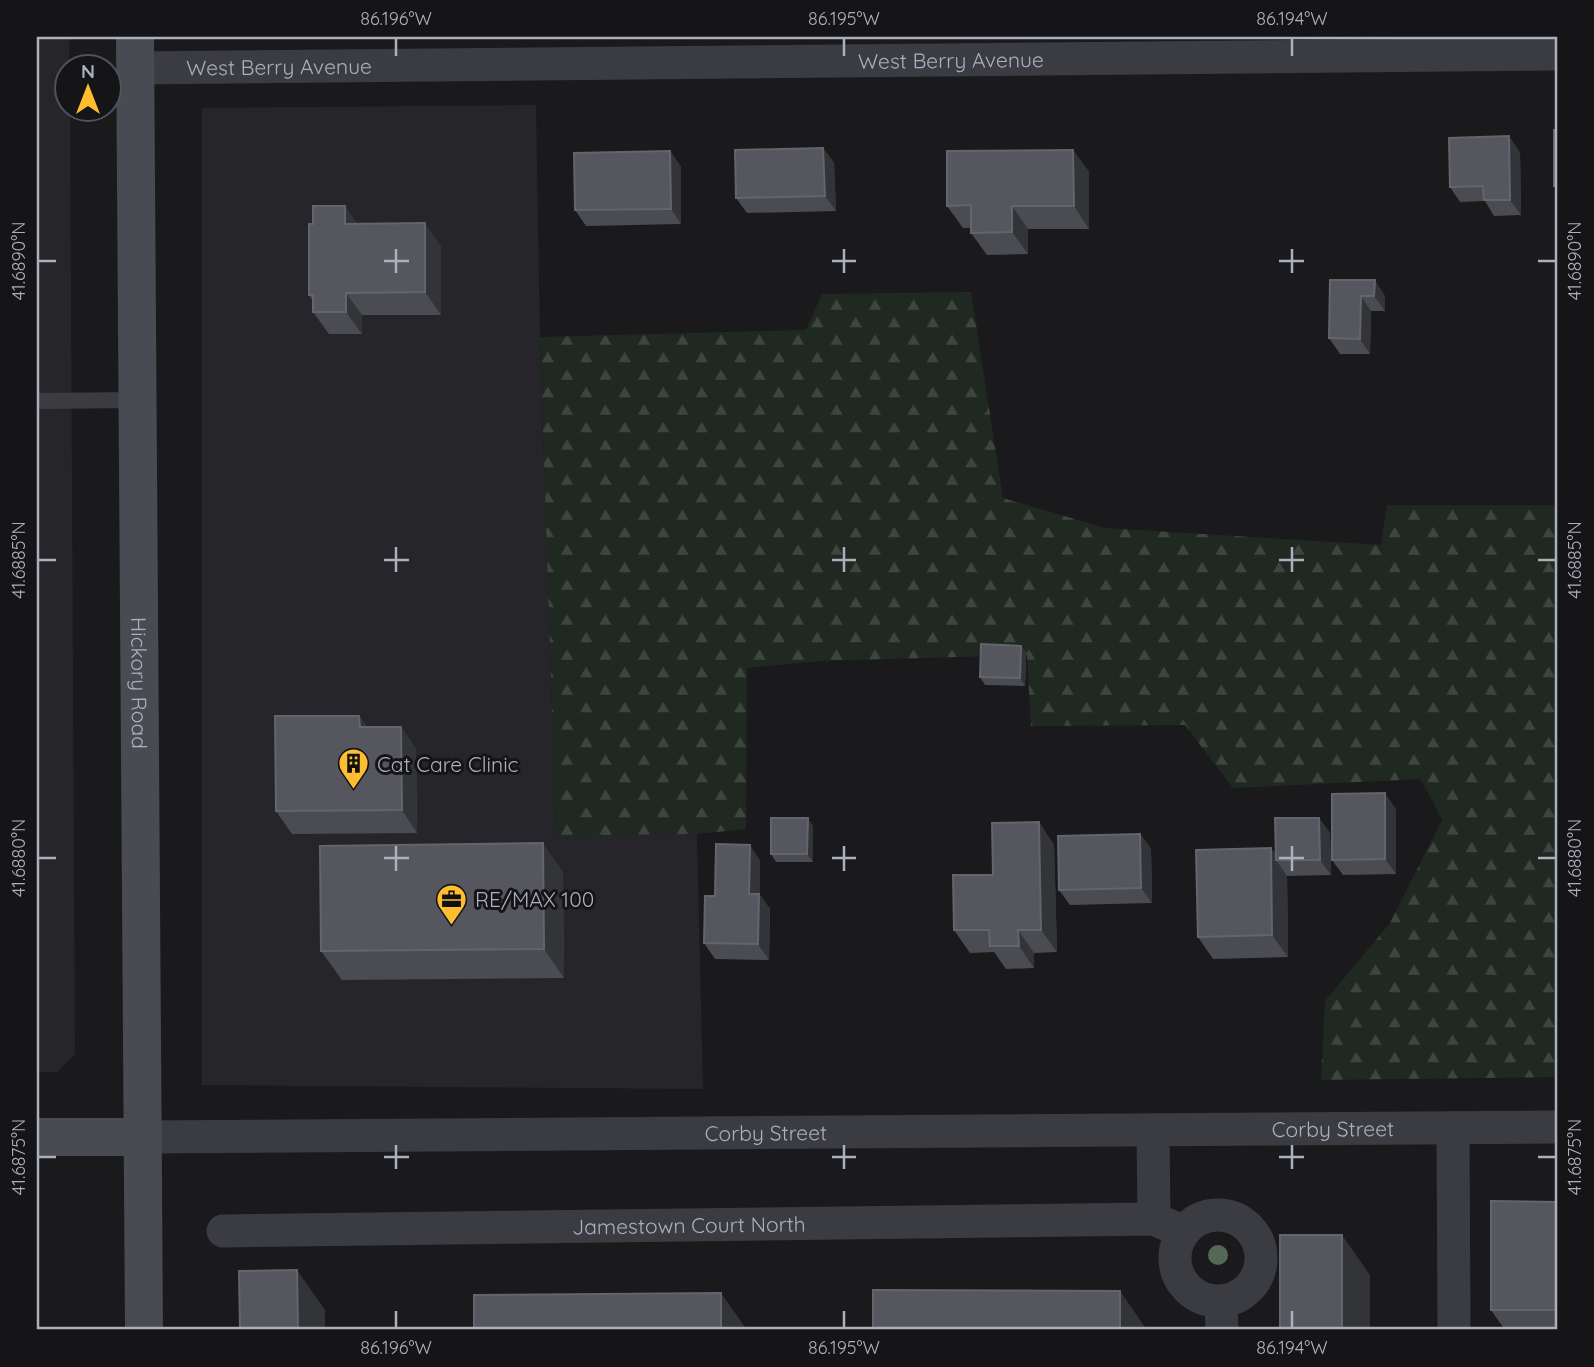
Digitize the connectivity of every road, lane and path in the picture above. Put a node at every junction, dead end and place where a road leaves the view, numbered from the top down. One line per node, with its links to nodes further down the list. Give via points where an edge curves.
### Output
1 (135, 52): 2 (street, West Berry Avenue); 3 (street, Hickory Road)
2 (1557, 54)
3 (138, 400): 4 (lane); 8 (street, Hickory Road)
4 (37, 401)
5 (1557, 1127): 6 (street, Corby Street)
6 (1453, 1128): 7 (street, Corby Street); 14 (street)
7 (1153, 1132): 8 (street, Corby Street); 10 (street, Jamestown Court North)
8 (143, 1137): 9 (street); 13 (street, Hickory Road)
9 (37, 1138)
10 (1169, 1225): 11 (street, Jamestown Court North); 12 (street, Jamestown Court North, via 1177,1272 1194,1294); 12 (street, Jamestown Court North, via 1221,1214 1248,1226 1257,1237 1262,1265 1257,1279)
11 (223, 1231)
12 (1222, 1316)
13 (144, 1330)
14 (1454, 1330)

